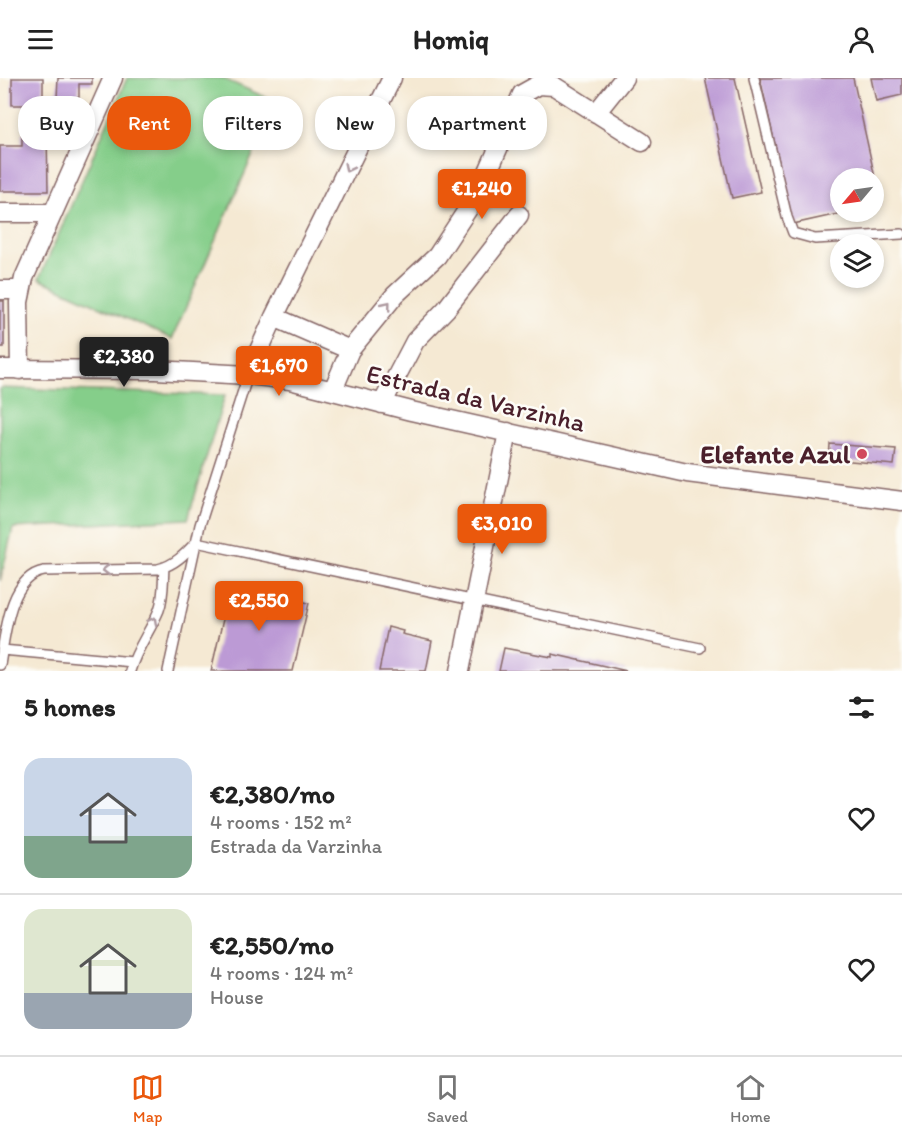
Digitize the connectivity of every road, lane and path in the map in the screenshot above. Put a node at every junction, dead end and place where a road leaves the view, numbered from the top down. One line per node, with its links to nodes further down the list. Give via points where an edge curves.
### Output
1 (114, 78): 8 (street)
2 (392, 78): 13 (street, one-way to 13)
3 (624, 78): 5 (street)
4 (754, 78): 10 (lane, via 793,233 815,239)
5 (596, 113): 6 (street); 14 (street, one-way to 5, via 395,295 437,256 479,192 522,93 538,85 554,86)
6 (642, 142)
7 (0, 213): 8 (street)
8 (52, 213): 12 (street)
9 (519, 215): 19 (street, via 415,342)
10 (902, 234)
11 (0, 290): 12 (street)
12 (20, 290): 16 (street)
13 (274, 318): 14 (street); 17 (street)
14 (350, 350): 18 (street)
15 (0, 369): 16 (street, Estrada da Varzinha)
16 (20, 370): 17 (street, Estrada da Varzinha)
17 (248, 375): 18 (street, Estrada da Varzinha); 22 (lane)
18 (333, 390): 19 (street, Estrada da Varzinha)
19 (382, 404): 20 (street, Estrada da Varzinha)
20 (508, 432): 21 (street, Estrada da Varzinha, via 687,474); 24 (street)
21 (902, 501)
22 (196, 542): 23 (lane, via 177,561); 24 (lane); 29 (lane)
23 (164, 567): 26 (lane, one-way to 26, via 44,570 32,574 14,599); 28 (lane, one-way to 23, via 159,610)
24 (475, 600): 25 (lane); 30 (street)
25 (700, 648)
26 (2, 650): 27 (lane); 28 (lane)
27 (0, 666)
28 (132, 666)
29 (168, 671)
30 (460, 671)

